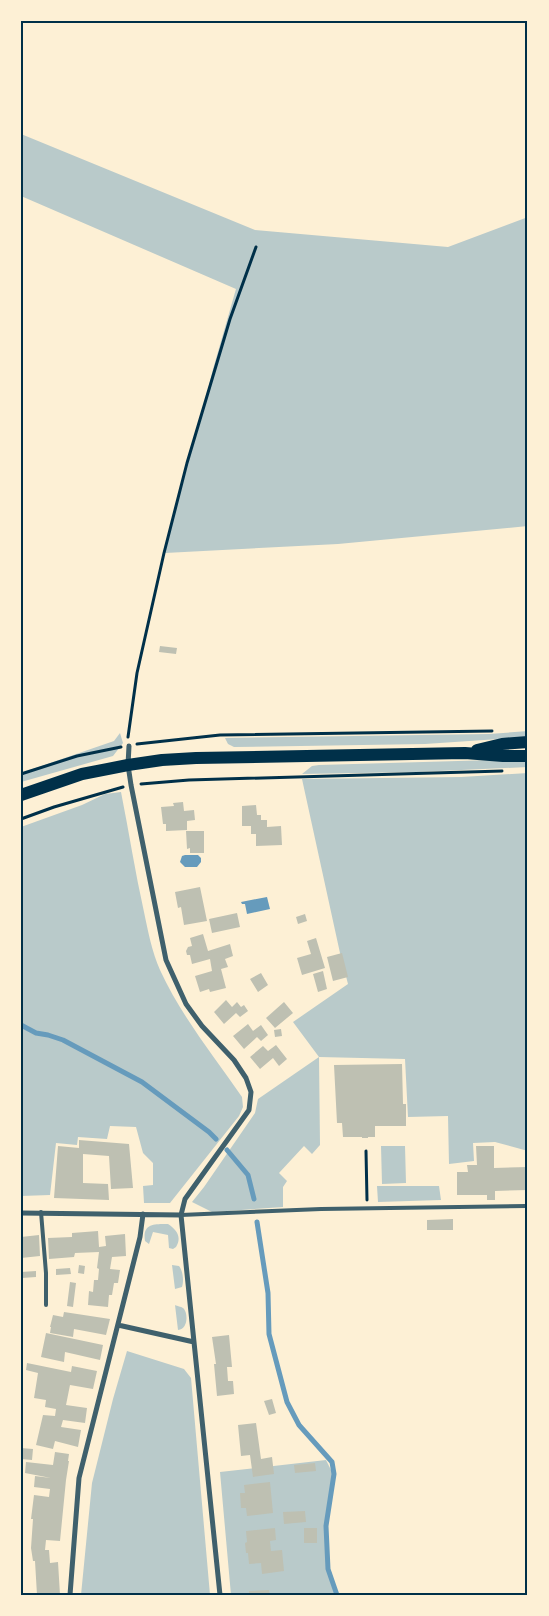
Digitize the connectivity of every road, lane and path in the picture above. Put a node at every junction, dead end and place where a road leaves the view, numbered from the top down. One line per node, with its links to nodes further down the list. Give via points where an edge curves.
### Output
1 (256, 247): 4 (path, via 230,319 187,463 137,673)
2 (494, 731): 4 (path, via 220,735)
3 (528, 742): 5 (main road, via 502,744)
4 (128, 746): 7 (street); 9 (path, via 77,756)
5 (465, 753): 6 (main road); 7 (main road, via 196,758)
6 (528, 756)
7 (128, 765): 10 (street); 11 (main road, via 82,774)
8 (508, 771): 10 (path, via 189,780)
9 (21, 774)
10 (131, 785): 12 (path, via 54,806); 19 (street, via 166,960 186,1004 234,1060 251,1092 249,1110 185,1199)
11 (21, 795)
12 (21, 819)
13 (366, 1151): 15 (path)
14 (526, 1206): 15 (lane)
15 (367, 1208): 19 (lane)
16 (41, 1212): 17 (street); 18 (street); 20 (lane)
17 (21, 1213)
18 (143, 1214): 19 (street); 21 (street)
19 (181, 1215): 22 (street)
20 (46, 1305)
21 (118, 1325): 22 (street); 23 (street, via 79,1478)
22 (194, 1342): 24 (street)
23 (70, 1595)
24 (220, 1595)

